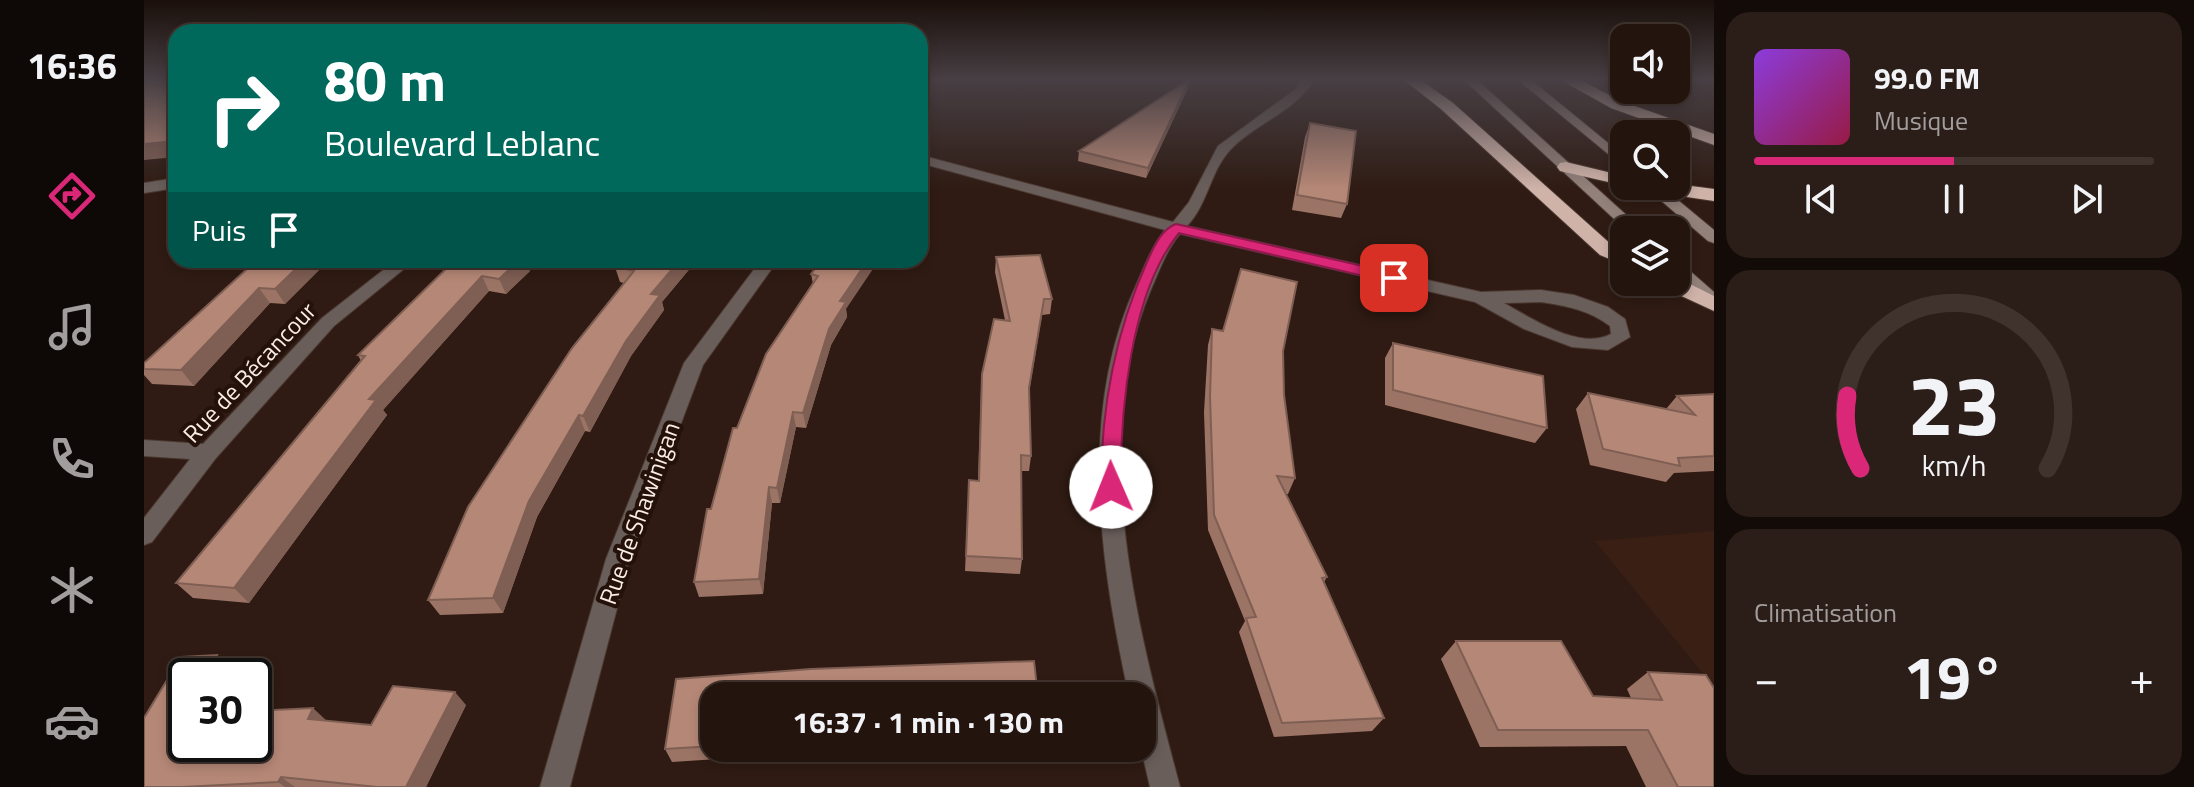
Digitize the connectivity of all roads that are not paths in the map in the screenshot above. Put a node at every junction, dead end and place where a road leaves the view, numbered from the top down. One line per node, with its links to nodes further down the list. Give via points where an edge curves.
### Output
1 (1268, 116): 17 (street, via 1224,148 1197,202)
2 (1457, 116): 19 (highway)
3 (1509, 116): 9 (main road)
4 (1567, 116): 7 (main road)
5 (1641, 116): 6 (highway)
6 (1714, 140)
7 (1610, 151)
8 (928, 161): 17 (street)
9 (1566, 167): 10 (highway); 16 (main road)
10 (1610, 178)
11 (168, 184): 12 (street)
12 (144, 188)
13 (1690, 192): 14 (highway)
14 (1714, 195)
15 (1667, 200): 18 (main road)
16 (1620, 216)
17 (1176, 228): 24 (street); 30 (street, via 1155,260 1129,325 1111,441 1120,581)
18 (1714, 238)
19 (1610, 252)
20 (397, 268): 27 (street, Rue de Bécancour, via 328,322)
21 (764, 268): 29 (street, Rue de Shawinigan, via 694,363 618,559)
22 (1690, 281): 25 (main road)
23 (1690, 292): 25 (highway)
24 (1481, 298): 24 (street, via 1578,342 1608,344 1621,337 1619,323 1610,316 1574,301)
25 (1714, 303)
26 (144, 448): 27 (street)
27 (208, 452): 28 (street, Rue de Bécancour)
28 (144, 535)
29 (555, 787)
30 (1165, 787)

